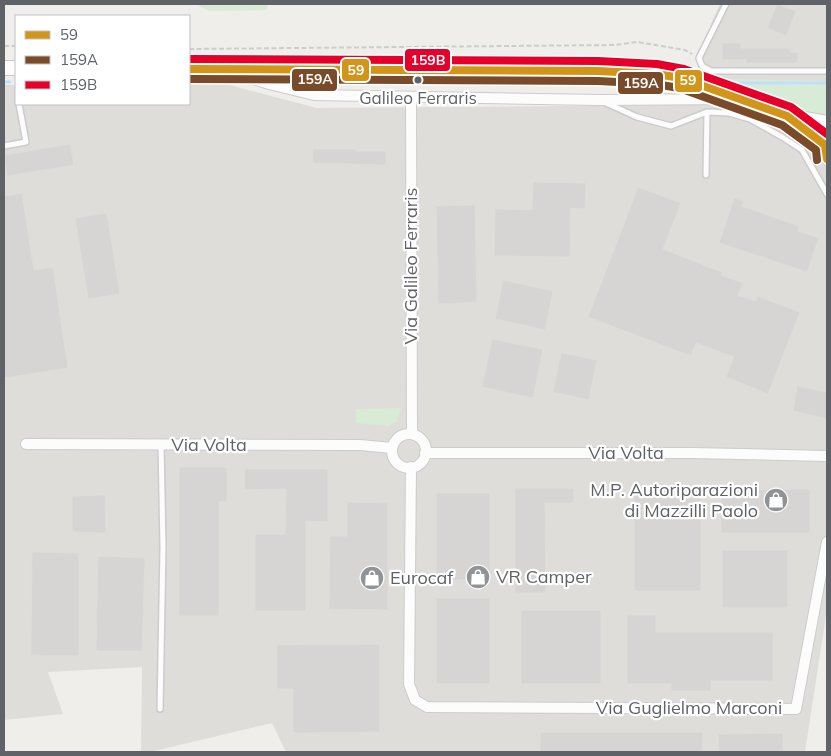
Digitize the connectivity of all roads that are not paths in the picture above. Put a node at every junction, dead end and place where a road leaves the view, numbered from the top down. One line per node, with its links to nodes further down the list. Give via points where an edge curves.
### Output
1 (726, 4): 4 (lane, via 699,58 702,66 711,71)
2 (190, 69): 3 (street)
3 (224, 70): 5 (street, via 314,96); 6 (street, via 598,71 680,78)
4 (827, 72)
5 (411, 97): 7 (street); 16 (street, Via Galileo Ferraris)
6 (741, 98): 7 (street); 10 (street)
7 (598, 100): 9 (lane, via 637,117 671,126)
8 (19, 105): 12 (lane, via 26,142)
9 (707, 112): 14 (lane); 15 (lane, via 729,113 750,120 802,150)
10 (787, 116): 11 (street); 13 (street)
11 (827, 123)
12 (4, 146)
13 (826, 146)
14 (706, 175)
15 (827, 194)
16 (412, 434): 19 (street, via 399,437); 20 (street, via 422,440)
17 (26, 444): 18 (street, Via Volta)
18 (161, 444): 19 (street, Via Volta); 24 (lane)
19 (392, 448): 22 (street, via 395,461)
20 (425, 453): 21 (street, Via Volta, via 692,453); 22 (street, via 419,464)
21 (826, 458)
22 (411, 467): 23 (street, Via Guglielmo Marconi, via 409,684 415,700 427,707 796,709)
23 (827, 542)
24 (160, 709)

